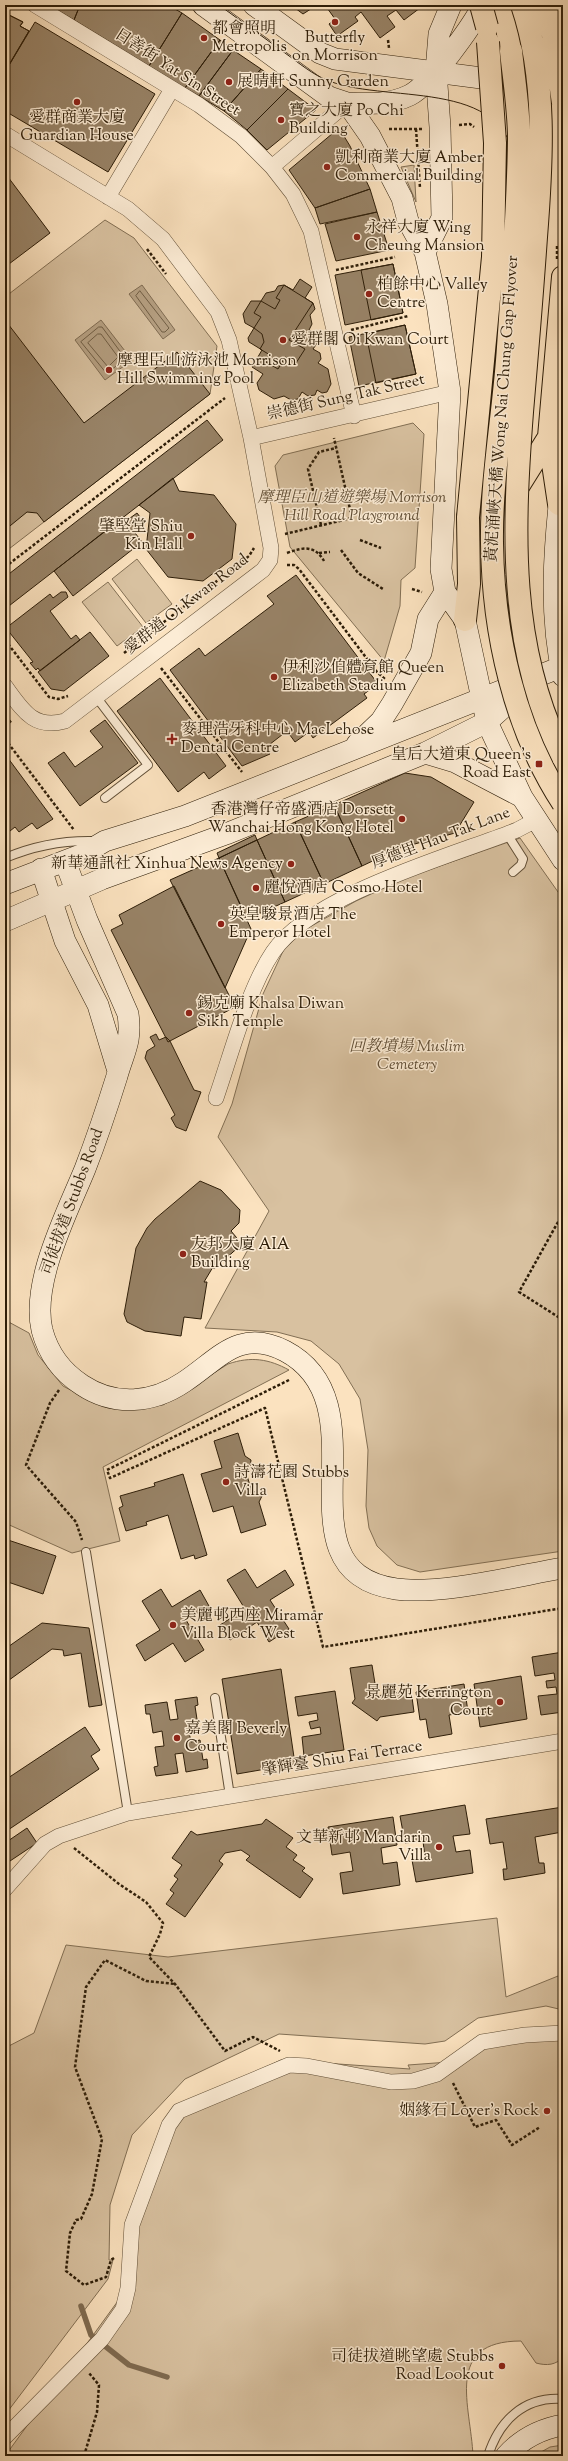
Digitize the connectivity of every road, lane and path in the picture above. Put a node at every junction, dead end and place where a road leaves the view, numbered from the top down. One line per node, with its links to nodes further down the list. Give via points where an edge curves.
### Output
1 (35, 5): 14 (street, 日善街 Yat Sin Street)
2 (203, 5): 15 (main road, via 329,97)
3 (254, 5): 11 (main road, via 325,55)
4 (451, 5): 11 (main road, via 438,34)
5 (482, 5): 9 (highway, bridge); 11 (main road, via 474,22)
6 (503, 5): 10 (highway, 黃泥涌峽天橋 Wong Nai Chung Gap Flyover)
7 (522, 5): 78 (highway, 黃泥涌峽天橋 Wong Nai Chung Gap Flyover, bridge, via 535,62 541,124 539,204 516,498 517,578 522,629 529,662)
8 (545, 5): 13 (main road); 16 (highway, bridge, via 553,35)
9 (487, 27): 10 (highway); 61 (highway, bridge, via 494,143 493,257 468,517 469,584)
10 (511, 51): 82 (highway, 黃泥涌峽天橋 Wong Nai Chung Gap Flyover, bridge, via 519,138 508,348 492,541 494,589 509,676 518,710 553,788)
11 (436, 71): 12 (main road); 15 (main road, via 411,95 383,104); 17 (main road)
12 (489, 80): 13 (main road); 21 (main road, via 531,123)
13 (553, 80): 21 (main road)
14 (172, 89): 22 (street, 日善街 Yat Sin Street, via 241,136); 24 (street)
15 (347, 103): 20 (main road); 22 (street)
16 (563, 103)
17 (440, 127): 18 (path); 27 (main road, via 442,218)
18 (416, 129): 20 (path, via 382,129); 23 (path)
19 (5, 134): 24 (street, 愛群道 Oi Kwan Road)
20 (370, 136): 27 (main road, via 402,198 408,221)
21 (542, 155): 42 (main road, via 541,205)
22 (272, 167): 36 (street, 日善街 Yat Sin Street, via 293,194 311,231)
23 (420, 190)
24 (108, 197): 38 (street, 愛群道 Oi Kwan Road, via 145,222 163,239 218,312 229,340)
25 (558, 238): 29 (path)
26 (146, 248): 31 (path)
27 (425, 252): 34 (main road, via 437,304)
28 (395, 257): 30 (path)
29 (560, 269): 37 (highway)
30 (330, 272)
31 (169, 278)
32 (408, 316): 33 (path)
33 (350, 330)
34 (450, 392): 36 (street, 崇德街 Sung Tak Street); 59 (main road, via 441,569)
35 (230, 403): 55 (path, via 228,396)
36 (354, 416): 38 (street, 崇德街 Sung Tak Street)
37 (549, 437): 42 (highway); 43 (highway)
38 (251, 438): 70 (street, 愛群道 Oi Kwan Road, via 271,548 270,560 263,570)
39 (334, 438): 40 (path)
40 (336, 448): 44 (path, via 319,452 308,470); 44 (path, via 352,518)
41 (563, 473): 43 (main road)
42 (519, 485): 66 (main road, via 521,596)
43 (559, 504): 60 (main road, via 555,556)
44 (321, 526): 45 (path)
45 (283, 535)
46 (360, 540): 48 (path)
47 (255, 542): 63 (path, 愛群道 Oi Kwan Road, via 249,556)
48 (381, 548)
49 (341, 550): 56 (path, via 358,573)
50 (330, 552): 52 (path)
51 (287, 553): 52 (path, via 302,548)
52 (319, 553): 53 (path)
53 (324, 561)
54 (287, 565): 67 (path, via 294,565 299,569 377,672)
55 (5, 567)
56 (383, 589)
57 (412, 589): 58 (path)
58 (422, 591)
59 (445, 592): 61 (main road); 76 (main road, via 428,619 421,653 392,704 381,720)
60 (559, 600): 65 (main road)
61 (465, 620): 71 (main road)
62 (5, 640): 69 (path, via 49,697 58,699)
63 (117, 658)
64 (161, 668): 79 (path)
65 (562, 671): 66 (main road)
66 (534, 678): 71 (main road); 73 (main road)
67 (391, 683)
68 (5, 686): 70 (street, 愛群道 Oi Kwan Road, via 30,717 52,725 65,722)
69 (74, 692)
70 (97, 698): 81 (lane, via 148,765)
71 (482, 698): 73 (main road); 76 (main road)
72 (13, 720): 74 (path)
73 (487, 722): 77 (main road); 80 (main road)
74 (5, 726)
75 (5, 739): 84 (path)
76 (348, 753): 86 (main road, via 185,816)
77 (425, 753): 80 (main road, via 455,762); 93 (main road, via 226,834)
78 (563, 757)
79 (245, 776)
80 (522, 797): 83 (main road)
81 (104, 798)
82 (563, 803)
83 (536, 820): 85 (street, 厚德里 Hau Tak Lane); 88 (main road)
84 (72, 825)
85 (507, 834): 91 (lane, via 523,859 521,866); 97 (street, 厚德里 Hau Tak Lane, via 385,880 343,899 302,924 274,951 256,985)
86 (105, 841): 87 (lane, via 78,840 23,850); 89 (main road)
87 (5, 858)
88 (563, 860)
89 (65, 861): 90 (main road); 93 (main road, 司徒拔道 Stubbs Road)
90 (41, 870): 92 (main road); 94 (main road)
91 (513, 872)
92 (5, 884)
93 (76, 890): 94 (main road); 96 (main road, 司徒拔道 Stubbs Road, via 128,1014 128,1047)
94 (52, 900): 95 (main road); 96 (main road, via 65,941 98,1005)
95 (5, 921)
96 (118, 1071): 103 (main road, 司徒拔道 Stubbs Road, via 104,1120 53,1252 44,1283 40,1309 42,1328 48,1347 61,1368 89,1390 112,1398 134,1400 155,1397 175,1388 228,1350 250,1344 280,1349 295,1357 312,1374 329,1407 333,1431 331,1508 334,1530 342,1553 360,1574 381,1585 416,1590)
97 (216, 1098)
98 (563, 1213): 99 (path, via 519,1292)
99 (563, 1320)
100 (291, 1380): 104 (path, via 107,1470 110,1478 265,1408 323,1648)
101 (62, 1385): 102 (path, via 50,1403 26,1465 76,1522)
102 (86, 1552): 108 (lane)
103 (563, 1568)
104 (563, 1608)
105 (215, 1698): 107 (lane)
106 (563, 1741): 107 (street, 肇輝臺 Shiu Fai Terrace)
107 (230, 1796): 108 (street, 肇輝臺 Shiu Fai Terrace)
108 (128, 1813): 109 (street, 肇輝臺 Shiu Fai Terrace)
109 (59, 1836): 110 (street, 肇輝臺 Shiu Fai Terrace, via 45,1844); 111 (path, via 146,1902 163,1923 149,1957)
110 (6, 1886)
111 (175, 1984): 113 (path, via 225,2051 253,2037); 116 (path, via 146,1981 105,1960 86,1986 76,2067 102,2139 92,2194 81,2219 76,2220 70,2233 66,2271 84,2285 106,2277)
112 (563, 2033): 114 (street, via 537,2033 482,2042)
113 (307, 2066): 114 (street, via 398,2082 421,2080); 117 (street, via 289,2065 278,2069 187,2107 172,2120 132,2226 125,2304 115,2323)
114 (446, 2069): 115 (path, via 474,2127 496,2120 512,2145)
115 (540, 2127)
116 (111, 2260)
117 (80, 2362): 120 (street); 121 (path, via 99,2385 97,2412)
118 (563, 2399): 122 (lane, via 532,2404 514,2413 502,2425)
119 (563, 2425): 123 (main road, via 544,2428 524,2439)
120 (5, 2437)
121 (84, 2456)
122 (488, 2456)
123 (506, 2456)

